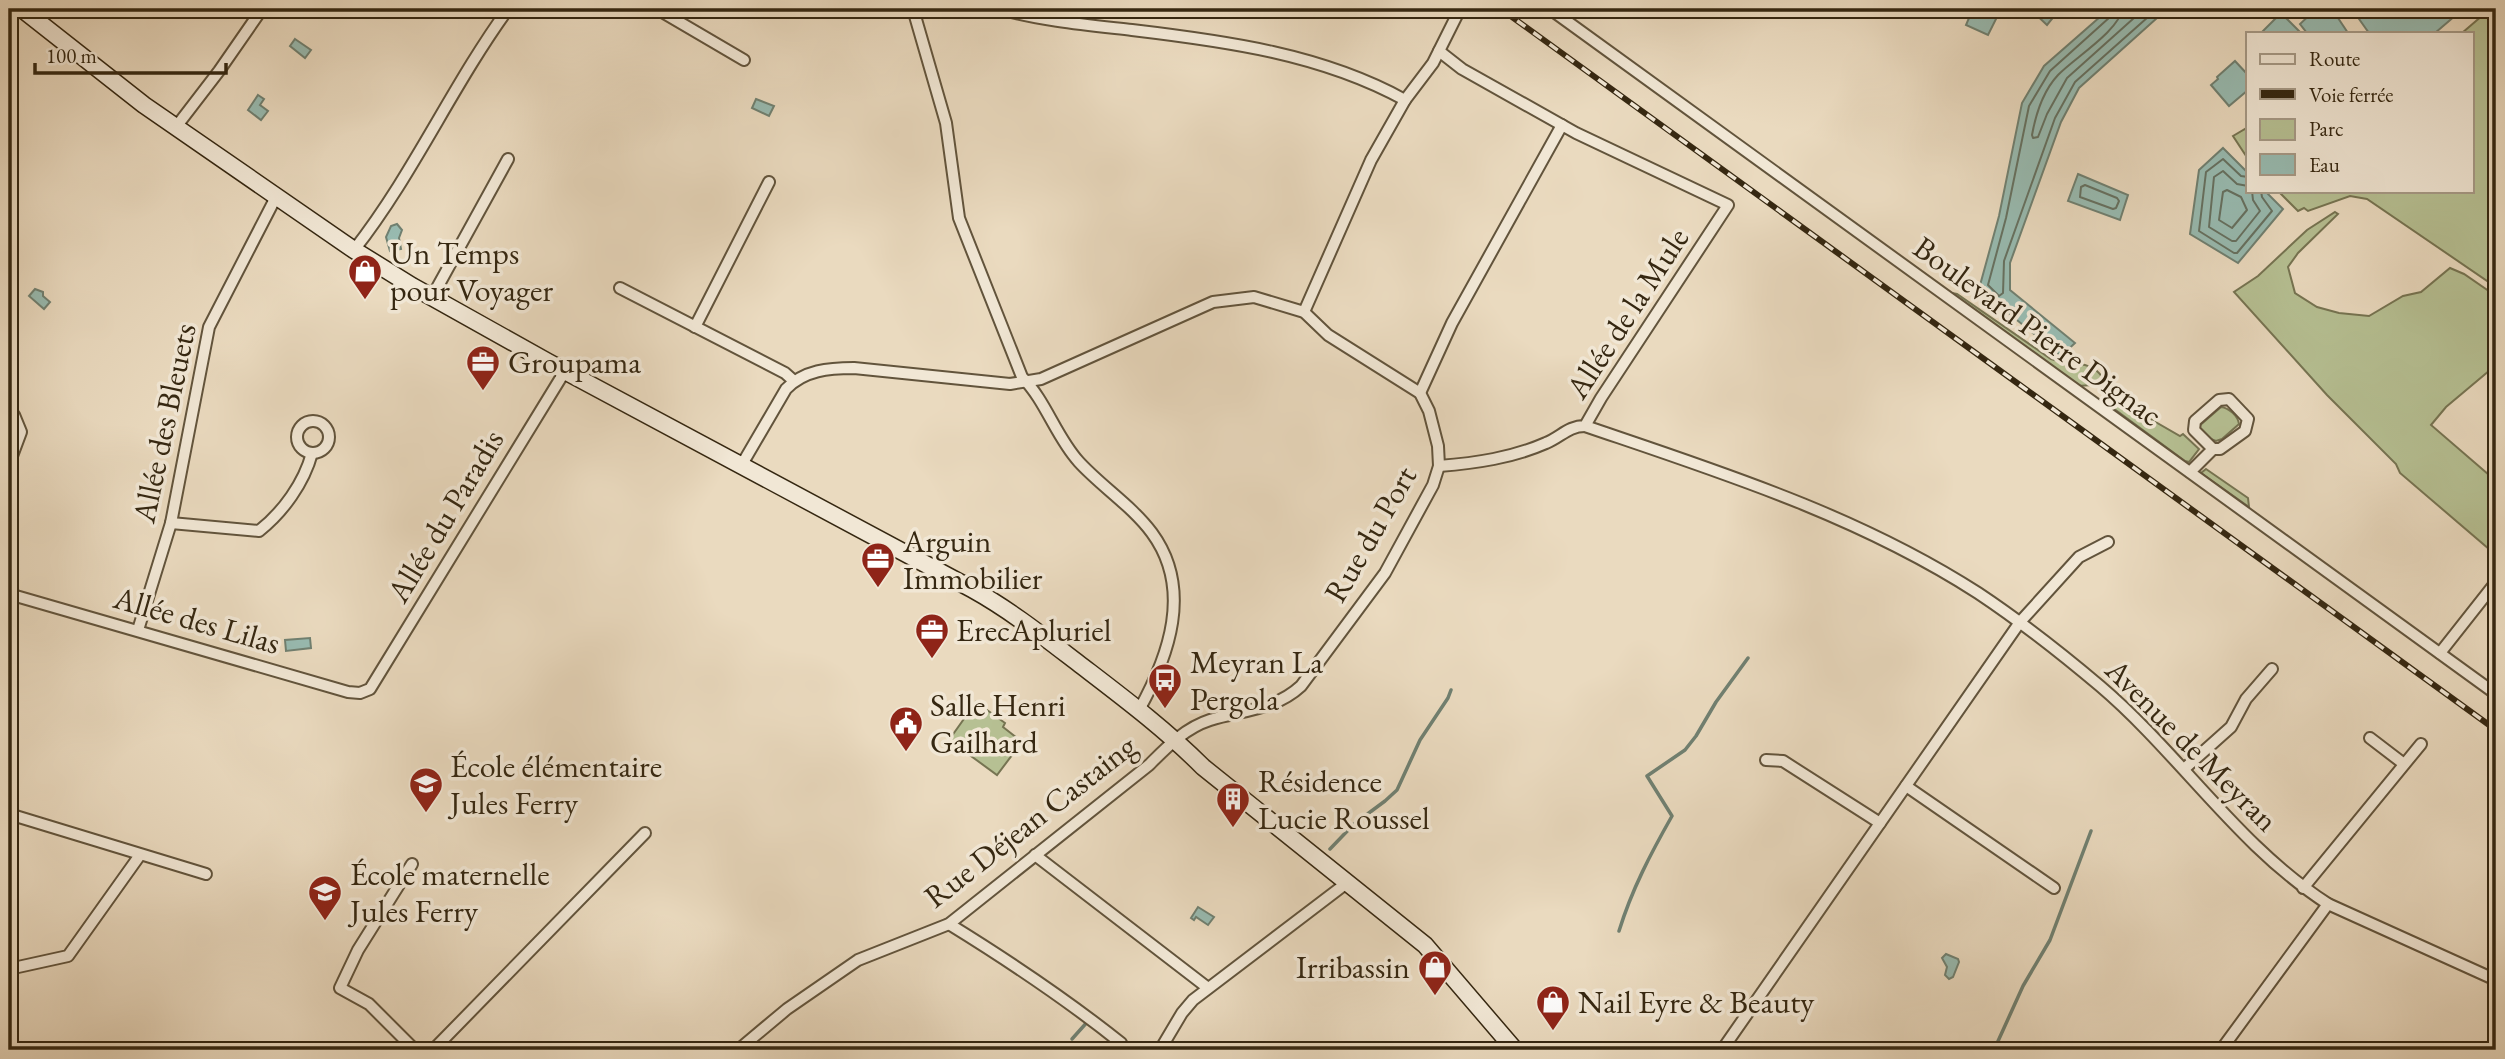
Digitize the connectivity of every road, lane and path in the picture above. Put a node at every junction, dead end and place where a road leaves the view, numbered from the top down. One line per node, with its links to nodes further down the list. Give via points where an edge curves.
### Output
1 (22, 9): 13 (main road)
2 (262, 9): 13 (street)
3 (508, 9): 17 (street)
4 (657, 9): 10 (street)
5 (913, 9): 24 (street, via 946,123 959,218)
6 (1000, 9): 11 (street, via 1292,55)
7 (1460, 9): 9 (street)
8 (1550, 9): 33 (street, Boulevard Pierre Dignac)
9 (1439, 51): 11 (street); 12 (street, via 1462,69)
10 (744, 61)
11 (1405, 100): 20 (street, via 1371,160)
12 (1562, 125): 25 (street, via 1451,323); 27 (street, Allée de la Mule, via 1728,205)
13 (176, 127): 16 (main road)
14 (508, 159): 19 (street)
15 (769, 182): 21 (street)
16 (276, 197): 17 (main road); 34 (street, Allée des Bleuets, via 209,327)
17 (354, 250): 19 (main road)
18 (620, 288): 21 (street)
19 (432, 297): 22 (main road)
20 (1304, 312): 24 (street, via 1254,297 1213,302); 25 (street, via 1328,335)
21 (695, 327): 23 (street)
22 (565, 370): 31 (main road); 42 (street, Allée du Paradis)
23 (794, 381): 24 (street, via 820,371 854,368); 31 (street)
24 (1028, 383): 44 (street, via 1077,460 1152,533 1165,554 1175,587 1174,615 1166,654)
25 (1420, 393): 32 (street, Rue du Port, via 1435,428)
26 (9, 413): 30 (street, via 21,432)
27 (1585, 426): 32 (street, Allée de la Mule, via 1572,426 1548,442 1492,461); 38 (street, Avenue de Meyran, via 1828,514 1954,580)
28 (2213, 449): 28 (street, via 2194,430 2195,421 2219,400 2229,399 2248,419 2245,431); 33 (street)
29 (312, 453): 34 (street, via 308,468 278,516 259,531)
30 (9, 464)
31 (741, 466): 44 (main road, via 982,595 1032,627)
32 (1439, 467): 46 (street, Rue du Port, via 1423,507 1385,573 1301,686 1269,707 1208,721)
33 (2190, 472): 40 (street, Boulevard Pierre Dignac)
34 (171, 523): 39 (street, Allée des Bleuets)
35 (2108, 542): 38 (street, via 2079,557)
36 (2496, 582): 40 (street)
37 (9, 594): 39 (street, Allée des Lilas)
38 (2020, 622): 50 (street, Avenue de Meyran, via 2127,709); 51 (street)
39 (138, 630): 42 (street, Allée des Lilas, via 348,692)
40 (2440, 653): 43 (street, Boulevard Pierre Dignac)
41 (2272, 669): 50 (street, via 2246,699 2231,727)
42 (370, 690)
43 (2496, 694)
44 (1139, 710): 46 (main road)
45 (2370, 738): 49 (street)
46 (1175, 739): 56 (street, Rue Déjean Castaing); 59 (main road, via 1203,767)
47 (2421, 744): 49 (street)
48 (1766, 760): 53 (street, via 1783,761)
49 (2403, 764): 61 (street)
50 (2184, 769): 61 (street, Avenue de Meyran, via 2255,847)
51 (1906, 786): 53 (street); 60 (street)
52 (9, 814): 55 (street)
53 (1880, 823): 73 (street)
54 (645, 833): 68 (street)
55 (141, 855): 58 (street); 64 (street, via 68,956)
56 (1035, 855): 63 (street, Rue Déjean Castaing); 66 (street)
57 (412, 864): 67 (street, via 358,950 340,988 369,1004)
58 (206, 874)
59 (1348, 882): 66 (street); 72 (main road, via 1425,946)
60 (2054, 887)
61 (2303, 888): 62 (street, Avenue de Meyran)
62 (2328, 904): 65 (street, Avenue de Meyran); 74 (street)
63 (949, 924): 69 (street, Rue Déjean Castaing, via 858,960); 70 (street, via 1079,1009)
64 (9, 969)
65 (2496, 980)
66 (1208, 988): 71 (street, via 1182,1013)
67 (415, 1050)
68 (433, 1050)
69 (738, 1050)
70 (1124, 1050)
71 (1160, 1050)
72 (1515, 1050)
73 (1722, 1050)
74 (2221, 1050)

